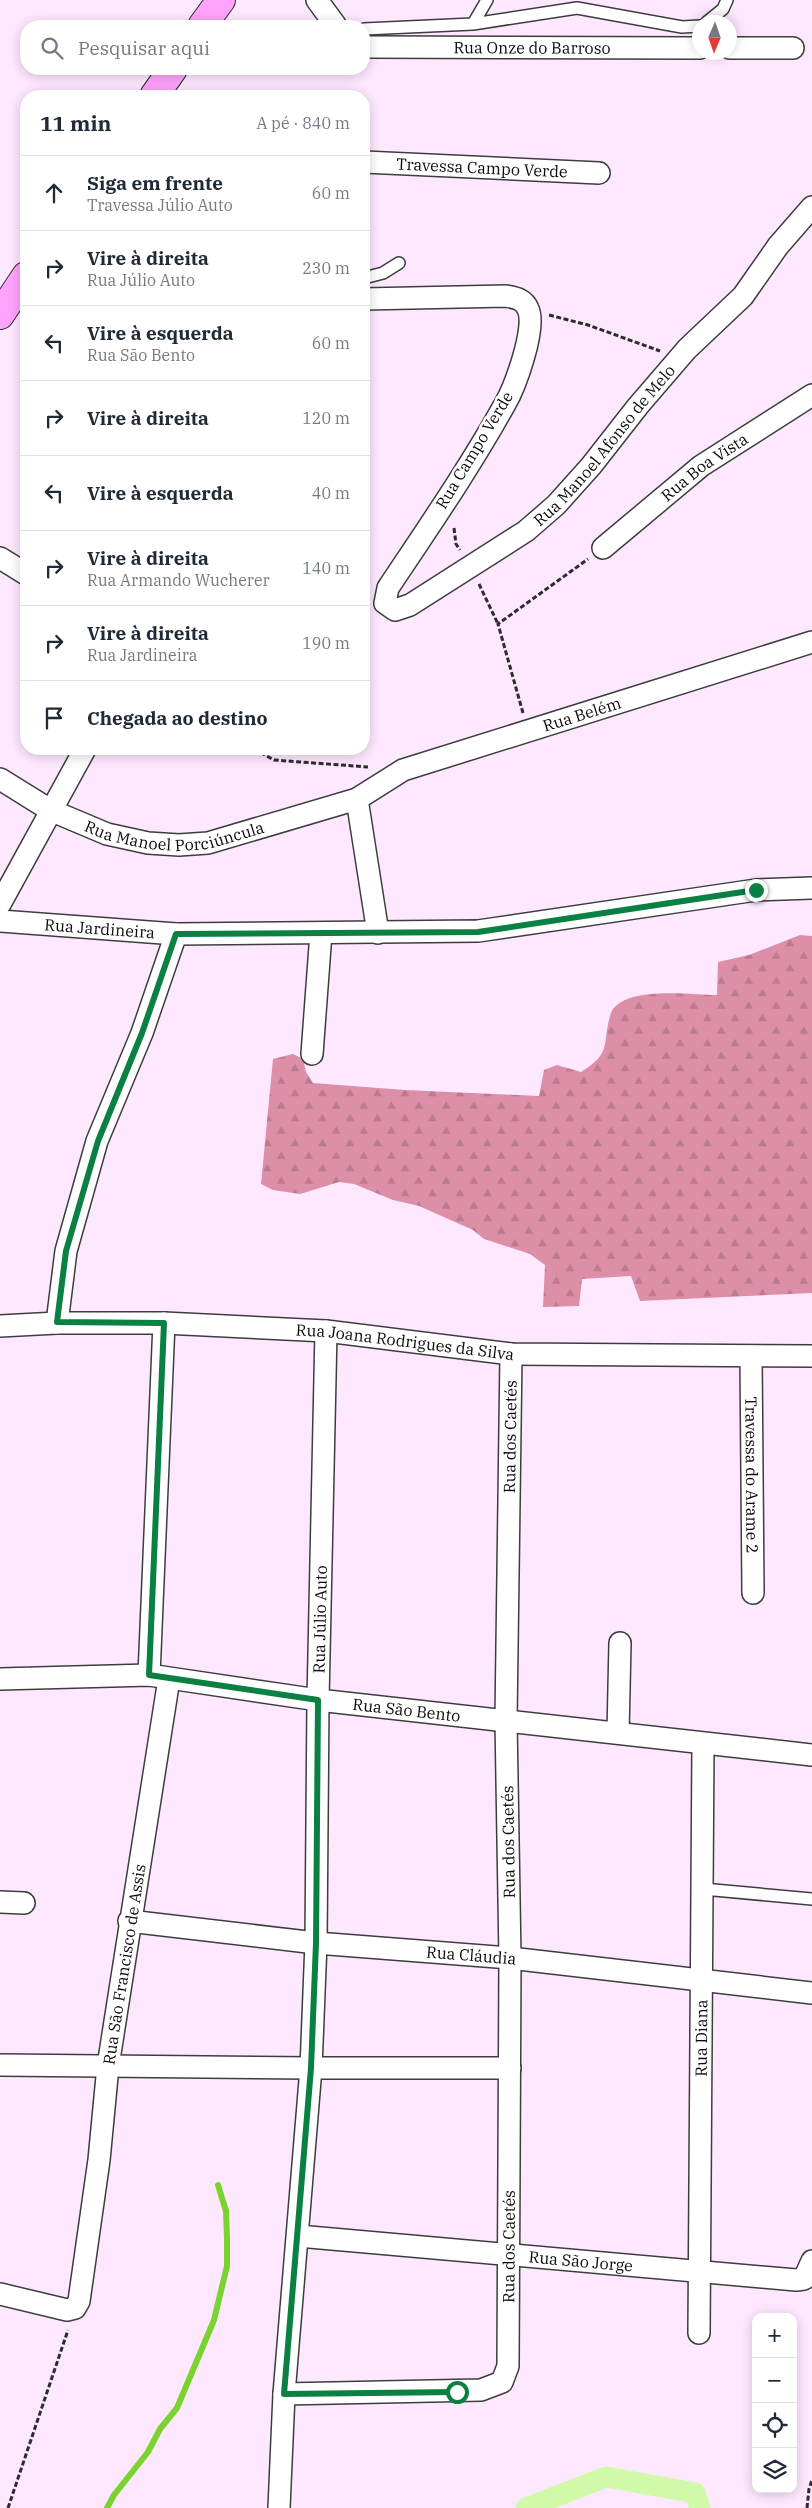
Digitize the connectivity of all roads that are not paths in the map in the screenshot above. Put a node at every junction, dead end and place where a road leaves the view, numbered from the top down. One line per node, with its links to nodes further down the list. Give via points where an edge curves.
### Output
1 (221, 0): 7 (street)
2 (317, 0): 8 (street)
3 (487, 0): 9 (lane)
4 (727, 0): 6 (lane)
5 (580, 4): 9 (lane); 10 (lane, via 682,27)
6 (716, 15)
7 (206, 20)
8 (332, 20)
9 (473, 24): 11 (lane)
10 (692, 26)
11 (370, 29)
12 (370, 47): 13 (street, Rua Onze do Barroso)
13 (692, 48)
14 (737, 48): 15 (street)
15 (793, 48)
16 (169, 75): 17 (street)
17 (158, 90)
18 (370, 162): 19 (street, Travessa Campo Verde)
19 (599, 172)
20 (812, 207): 28 (street, Rua Manoel Afonso de Melo, via 778,246 743,296 679,358 556,505 526,531 410,606 395,610 385,603 385,597)
21 (399, 263): 22 (lane)
22 (370, 276)
23 (370, 299): 28 (street, Rua Campo Verde, via 506,296 518,298 529,310 530,330 506,402)
24 (812, 395): 25 (street, Rua Boa Vista, via 700,466)
25 (603, 548)
26 (0, 558): 27 (street)
27 (20, 570)
28 (398, 573)
29 (812, 642): 32 (street, Rua Belém, via 403,770)
30 (82, 755): 33 (street)
31 (0, 778): 33 (street, Rua Manoel Porciúncula)
32 (357, 799): 33 (street, Rua Manoel Porciúncula, via 208,843 179,845 148,843 107,834); 38 (street)
33 (50, 810): 35 (street)
34 (812, 888): 38 (street, Rua Jardineira, via 756,890 478,932)
35 (0, 904)
36 (0, 921): 39 (street, Rua Jardineira)
37 (321, 933): 38 (street, Rua Jardineira); 39 (street, Rua Jardineira); 40 (street)
38 (378, 933)
39 (176, 934): 41 (street, via 142,1033 98,1141 66,1251)
40 (312, 1054)
41 (57, 1322): 42 (street, Rua Joana Rodrigues da Silva); 43 (street, Rua Joana Rodrigues da Silva)
42 (164, 1323): 44 (street, Rua Joana Rodrigues da Silva); 50 (street, Rua São Francisco de Assis)
43 (0, 1326)
44 (326, 1331): 45 (street, Rua Joana Rodrigues da Silva); 52 (street, Rua Júlio Auto)
45 (512, 1354): 46 (street, Rua Joana Rodrigues da Silva); 53 (street, Rua dos Caetés)
46 (751, 1356): 47 (street, Rua Joana Rodrigues da Silva); 48 (street, Travessa do Arame 2)
47 (812, 1356)
48 (753, 1593)
49 (620, 1643): 54 (street)
50 (159, 1677): 51 (street, Rua São Bento); 52 (street, Rua São Bento); 61 (street, Rua São Francisco de Assis)
51 (0, 1679)
52 (318, 1700): 53 (street, Rua São Bento); 62 (street, Rua Júlio Auto)
53 (506, 1720): 54 (street, Rua São Bento); 63 (street, Rua dos Caetés)
54 (618, 1733): 55 (street, Rua São Bento)
55 (703, 1744): 56 (street, Rua São Bento); 57 (street, Rua Diana)
56 (812, 1755)
57 (703, 1889): 58 (lane); 64 (street, Rua Diana)
58 (812, 1899)
59 (0, 1902): 60 (street)
60 (24, 1903)
61 (129, 1921): 62 (street, Rua Cláudia); 67 (street, Rua São Francisco de Assis)
62 (316, 1943): 63 (street, Rua Cláudia); 68 (street, Rua Júlio Auto)
63 (510, 1958): 64 (street, Rua Cláudia); 69 (street, Rua dos Caetés)
64 (701, 1980): 65 (street, Rua Cláudia); 73 (street, Rua Diana)
65 (812, 1993)
66 (0, 2065): 67 (street)
67 (108, 2066): 68 (street); 74 (street, Rua São Francisco de Assis, via 88,2251 79,2301 75,2308 58,2309)
68 (311, 2068): 69 (street); 70 (street, Rua Júlio Auto)
69 (510, 2068): 71 (street, Rua dos Caetés)
70 (298, 2236): 71 (street, Rua São Jorge); 76 (street, Rua Júlio Auto)
71 (507, 2255): 73 (street, Rua São Jorge); 76 (street, Rua dos Caetés, via 508,2366 502,2382 481,2390)
72 (808, 2270): 73 (street, Rua São Jorge)
73 (700, 2272): 75 (street, Rua Diana)
74 (0, 2294)
75 (699, 2333)
76 (284, 2394): 77 (street, Rua Júlio Auto)
77 (279, 2508)

